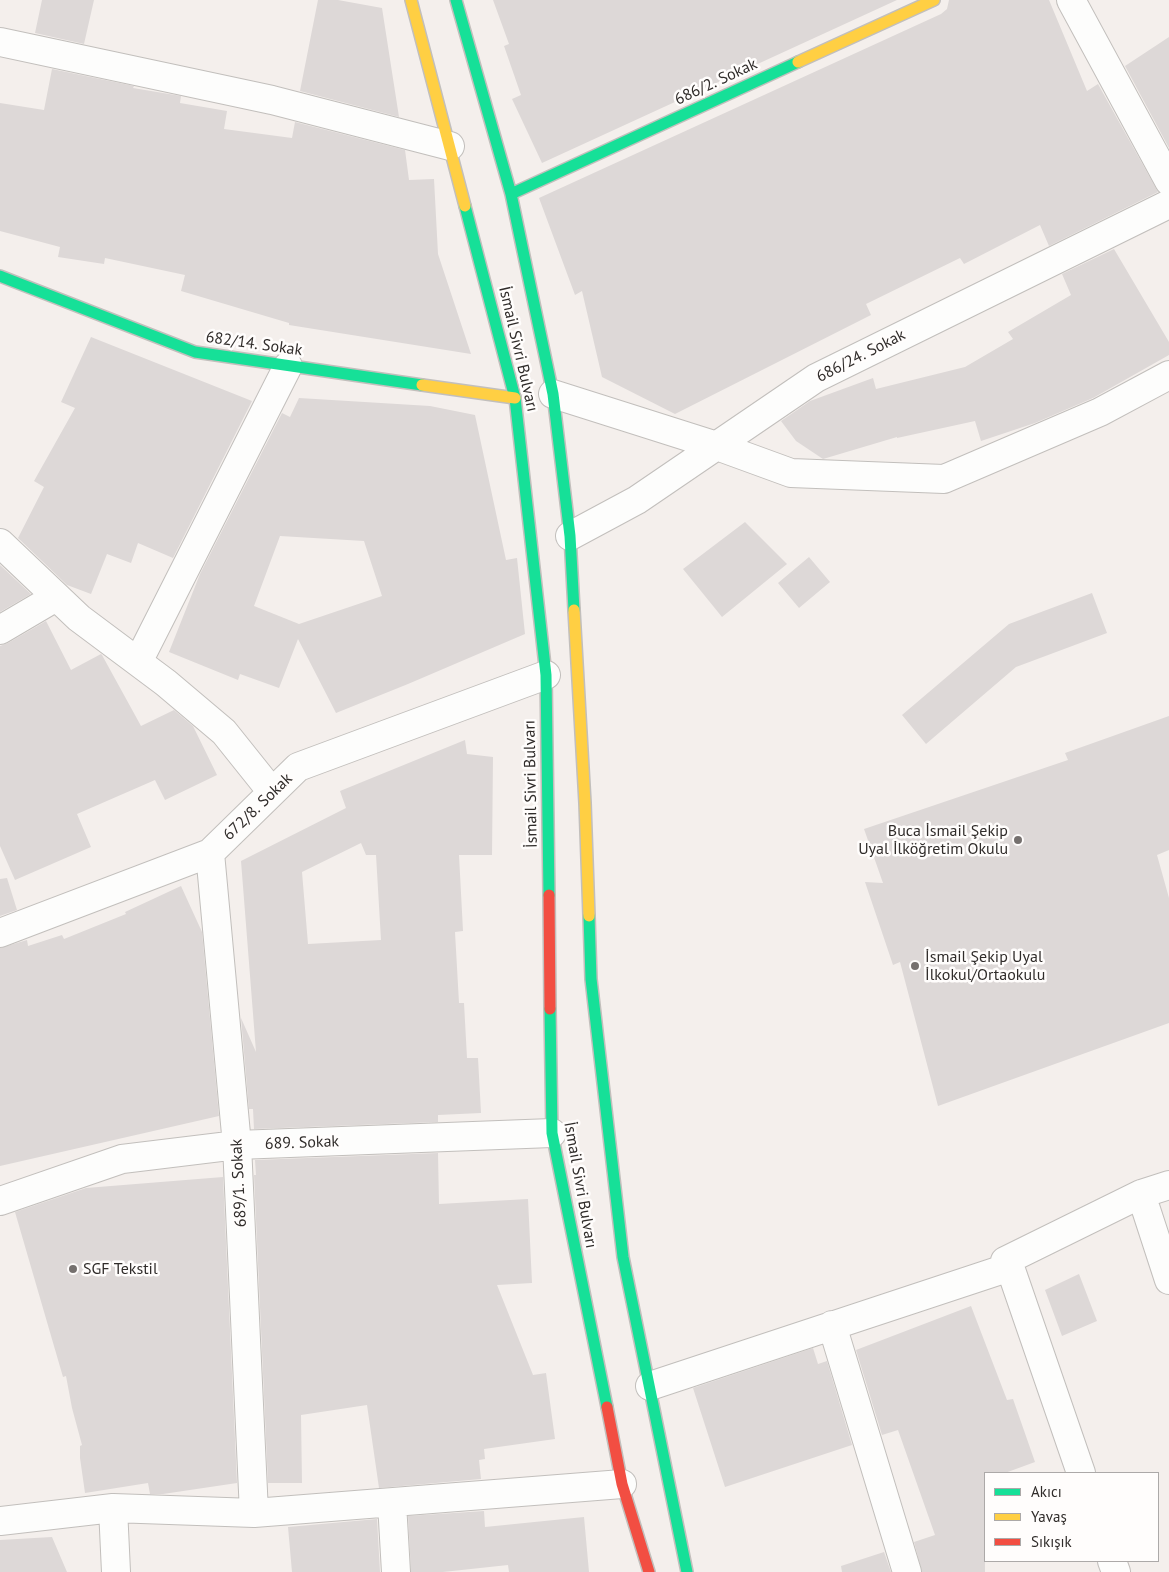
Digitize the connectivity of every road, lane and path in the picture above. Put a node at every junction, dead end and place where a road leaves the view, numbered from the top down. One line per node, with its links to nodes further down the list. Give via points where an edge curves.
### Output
1 (411, 0): 6 (main road, İsmail Sivri Bulvarı)
2 (456, 0): 8 (main road, İsmail Sivri Bulvarı)
3 (934, 0): 8 (main road, 686/2. Sokak)
4 (1071, 0): 7 (street)
5 (0, 42): 6 (street, via 272,100)
6 (450, 146): 14 (main road, İsmail Sivri Bulvarı)
7 (1169, 181)
8 (511, 194): 13 (main road, İsmail Sivri Bulvarı)
9 (1169, 204): 15 (street, 686/24. Sokak, via 816,378)
10 (0, 276): 11 (main road, 682/14. Sokak, via 195,352)
11 (288, 366): 14 (main road, 682/14. Sokak); 20 (street)
12 (1169, 375): 15 (street, via 1100,412 944,478 791,473)
13 (552, 394): 15 (street); 16 (main road, İsmail Sivri Bulvarı)
14 (515, 398): 21 (main road, İsmail Sivri Bulvarı)
15 (717, 446): 16 (street, 686/24. Sokak, via 637,500)
16 (570, 536): 33 (main road, İsmail Sivri Bulvarı, via 591,980 623,1257)
17 (0, 543): 18 (street)
18 (56, 597): 19 (street); 20 (street)
19 (0, 630)
20 (138, 662): 22 (street, via 224,732)
21 (546, 675): 22 (street, 672/8. Sokak, via 298,767); 25 (main road, İsmail Sivri Bulvarı)
22 (272, 792): 23 (street, 672/8. Sokak)
23 (210, 853): 24 (street, 672/8. Sokak); 26 (street, 689/1. Sokak)
24 (0, 933)
25 (552, 1133): 26 (street, 689. Sokak); 35 (main road, İsmail Sivri Bulvarı)
26 (237, 1145): 29 (street, 689. Sokak, via 122,1159); 38 (street, 689/1. Sokak)
27 (1169, 1185): 28 (street)
28 (1141, 1194): 30 (street, via 1005,1261); 31 (street)
29 (0, 1201)
30 (1010, 1267): 32 (street); 34 (street)
31 (1169, 1280)
32 (832, 1325): 33 (street); 44 (street)
33 (650, 1386): 43 (main road, İsmail Sivri Bulvarı)
34 (1081, 1472)
35 (622, 1484): 36 (street); 42 (main road, İsmail Sivri Bulvarı)
36 (392, 1503): 38 (street); 41 (street)
37 (113, 1508): 38 (street); 39 (street); 40 (street)
38 (254, 1513)
39 (0, 1521)
40 (116, 1572)
41 (396, 1572)
42 (649, 1572)
43 (687, 1572)
44 (907, 1572)

